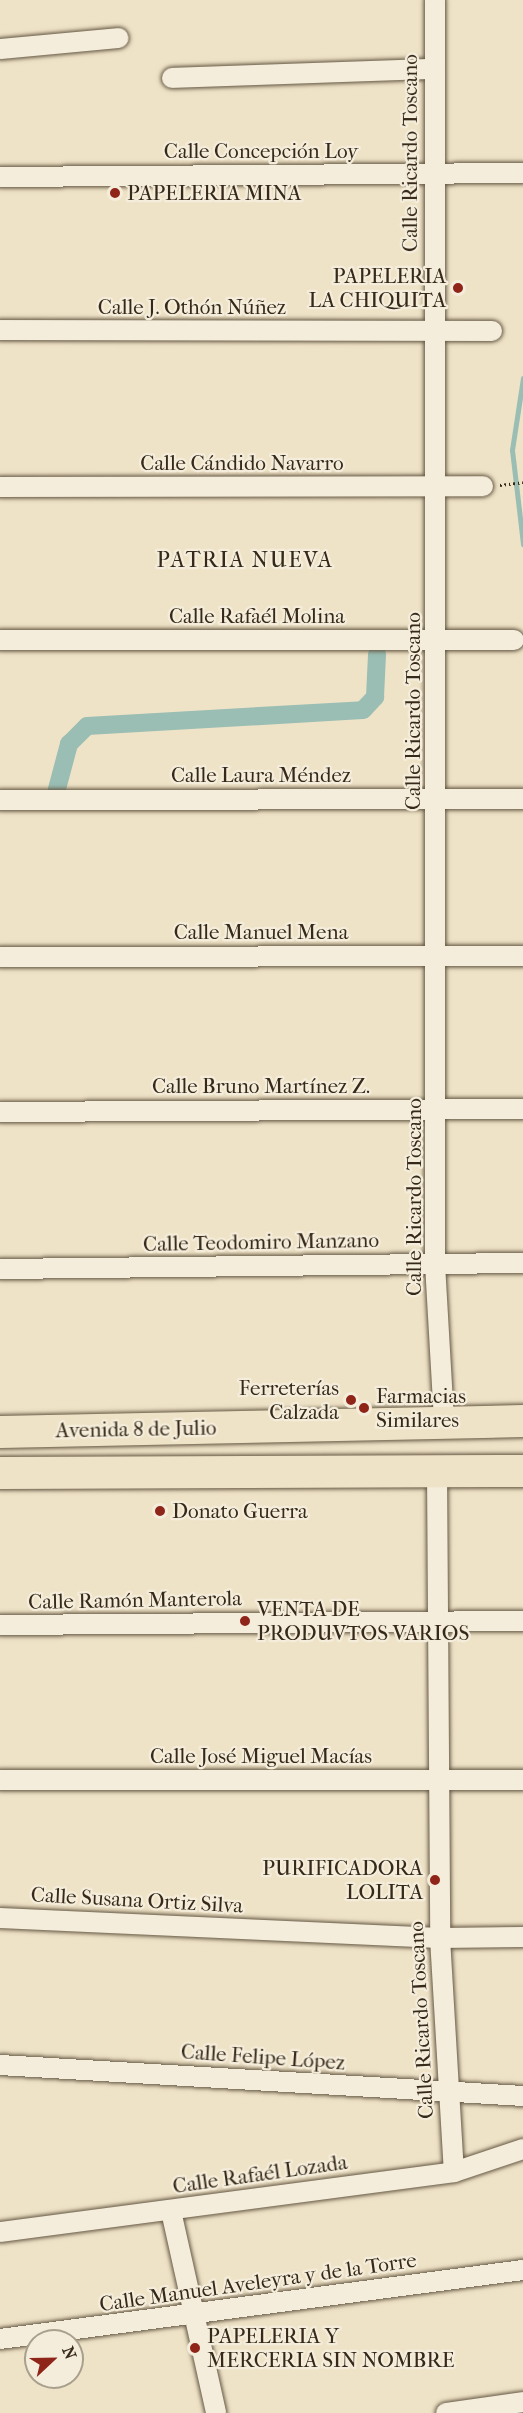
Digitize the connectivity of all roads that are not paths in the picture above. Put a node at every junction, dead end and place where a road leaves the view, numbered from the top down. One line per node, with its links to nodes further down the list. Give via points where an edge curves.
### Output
1 (435, 0): 4 (street, Calle Ricardo Toscano)
2 (118, 38): 3 (street)
3 (0, 49)
4 (433, 69): 5 (street); 7 (street, Calle Ricardo Toscano)
5 (172, 78)
6 (523, 173): 7 (street, Calle Concepción Loy)
7 (433, 174): 8 (street, Calle Concepción Loy); 10 (street, Calle Ricardo Toscano)
8 (0, 177)
9 (0, 330): 10 (street, Calle J. Othón Núñez)
10 (434, 332): 11 (street, Calle J. Othón Núñez); 14 (street, Calle Ricardo Toscano)
11 (492, 332)
12 (492, 485): 14 (street, Calle Cándido Navarro)
13 (0, 487): 14 (street, Calle Cándido Navarro)
14 (435, 487): 17 (street, Calle Ricardo Toscano)
15 (0, 640): 17 (street, Calle Rafaél Molina)
16 (514, 640): 17 (street, Calle Rafaél Molina)
17 (437, 641): 18 (street, Calle Ricardo Toscano)
18 (438, 798): 19 (street, Calle Laura Méndez); 20 (street, Calle Laura Méndez); 21 (street, Calle Ricardo Toscano)
19 (523, 799)
20 (0, 800)
21 (436, 956): 22 (street, Calle Manuel Mena); 23 (street, Calle Manuel Mena); 24 (street, Calle Ricardo Toscano)
22 (523, 956)
23 (0, 957)
24 (438, 1108): 25 (street, Calle Bruno Martínez Z.); 26 (street, Calle Bruno Martínez Z.); 28 (street, Calle Ricardo Toscano)
25 (523, 1109)
26 (0, 1112)
27 (523, 1263): 28 (street, Calle Teodomiro Manzano)
28 (435, 1264): 29 (street, Calle Teodomiro Manzano); 30 (street, Calle Ricardo Toscano)
29 (0, 1269)
30 (444, 1421): 31 (main road, Avenida 8 de Julio); 32 (main road, Avenida 8 de Julio)
31 (523, 1421)
32 (0, 1432)
33 (437, 1470): 34 (main road, Avenida 8 de Julio); 35 (main road, Avenida 8 de Julio); 36 (street, Calle Ricardo Toscano)
34 (523, 1471)
35 (0, 1473)
36 (438, 1620): 37 (street, Calle Ramón Manterola); 38 (street, Calle Ramón Manterola); 39 (street, Calle Ricardo Toscano)
37 (523, 1621)
38 (0, 1625)
39 (439, 1779): 40 (street, Calle José Miguel Macías); 41 (street, Calle José Miguel Macías); 44 (street, Calle Ricardo Toscano)
40 (0, 1780)
41 (523, 1780)
42 (0, 1918): 44 (street, Calle Susana Ortiz Silva)
43 (523, 1936): 44 (street, Calle Susana Ortiz Silva)
44 (440, 1938): 46 (street, Calle Ricardo Toscano)
45 (0, 2065): 46 (street, Calle Felipe López)
46 (447, 2093): 47 (street, Calle Felipe López); 49 (street, Calle Ricardo Toscano)
47 (523, 2096)
48 (523, 2149): 49 (street, Calle Rafaél Lozada)
49 (454, 2172): 50 (street, Calle Rafaél Lozada)
50 (171, 2211): 51 (street, Calle Rafaél Lozada); 53 (street)
51 (0, 2232)
52 (523, 2270): 53 (street, Calle Manuel Aveleyra y de la Torre)
53 (194, 2316): 54 (street, Calle Manuel Aveleyra y de la Torre); 56 (street)
54 (0, 2339)
55 (523, 2402): 57 (street)
56 (216, 2413)
57 (446, 2413)

